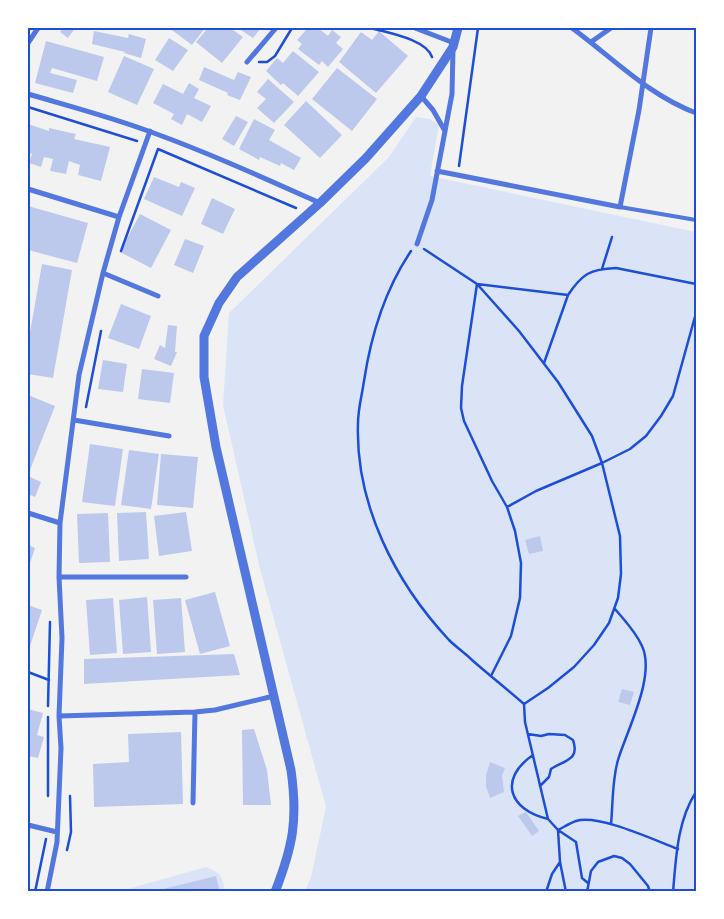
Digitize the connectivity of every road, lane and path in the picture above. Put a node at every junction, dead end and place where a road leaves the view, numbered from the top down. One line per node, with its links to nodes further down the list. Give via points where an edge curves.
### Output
1 (38, 28): 12 (street)
2 (276, 28): 14 (street)
3 (292, 28): 14 (path, via 275,56 267,62)
4 (371, 28): 15 (path, via 414,41 430,51 432,58)
5 (415, 28): 13 (street)
6 (458, 28): 13 (street)
7 (478, 28): 26 (path)
8 (572, 28): 11 (street)
9 (611, 28): 11 (street)
10 (651, 28): 16 (street)
11 (591, 42): 16 (street)
12 (28, 43)
13 (454, 45): 18 (street); 22 (street, via 452,94)
14 (248, 61)
15 (428, 64)
16 (642, 84): 20 (street); 29 (street)
17 (28, 94): 21 (street)
18 (420, 96): 22 (street); 28 (street, via 366,158)
19 (28, 107): 23 (path)
20 (696, 113)
21 (150, 131): 23 (street); 28 (street)
22 (445, 131): 25 (street)
23 (145, 144): 24 (path); 31 (street)
24 (158, 149): 30 (path); 35 (path)
25 (437, 171): 26 (street); 34 (street, via 432,200)
26 (458, 175): 29 (street)
27 (28, 188): 31 (street)
28 (320, 203): 58 (street, via 237,277 219,303 204,336 204,377 216,447)
29 (620, 207): 32 (lane)
30 (297, 209)
31 (119, 216): 37 (street)
32 (696, 220)
33 (612, 237): 36 (path)
34 (417, 244): 38 (path); 56 (path, via 402,265 381,308 369,350 358,422 364,480 378,531 399,575 450,641)
35 (120, 255)
36 (602, 269): 39 (path, via 616,268); 40 (path, via 582,276)
37 (103, 274): 41 (street); 45 (street, via 79,375)
38 (477, 284): 40 (path); 44 (path); 49 (path, via 461,408 469,434)
39 (696, 284)
40 (568, 295): 44 (path)
41 (158, 296)
42 (696, 313): 48 (path, via 673,396 661,416 646,436 630,449)
43 (101, 330): 46 (path)
44 (544, 363): 48 (path, via 592,436)
45 (74, 420): 46 (street); 51 (street)
46 (83, 421): 47 (street)
47 (169, 436)
48 (602, 463): 49 (path); 54 (path, via 620,536 621,574)
49 (506, 507): 56 (path, via 521,563 520,598 511,636)
50 (28, 513): 51 (street)
51 (60, 523): 52 (street)
52 (59, 577): 53 (street); 61 (street, via 62,638)
53 (186, 577)
54 (615, 609): 59 (path, via 609,623 574,667); 69 (path, via 643,648 646,661 645,679 616,769)
55 (28, 672): 57 (path)
56 (491, 676): 59 (path)
57 (49, 680)
58 (274, 696): 60 (street); 78 (street, via 294,794 292,841)
59 (524, 704): 62 (path)
60 (195, 712): 61 (street); 67 (street)
61 (59, 716): 72 (street)
62 (528, 734): 63 (path); 64 (path, via 565,735 573,740 576,748 574,755 551,769)
63 (532, 755): 64 (path); 68 (path, via 512,778 514,798 528,811)
64 (540, 786): 68 (path)
65 (696, 792): 73 (path, via 682,824)
66 (70, 795): 74 (path, via 71,832)
67 (193, 803)
68 (548, 819): 71 (path)
69 (611, 824): 71 (path, via 584,820); 73 (path)
70 (28, 825): 72 (street)
71 (558, 830): 75 (path); 76 (path, via 576,842 582,878)
72 (57, 832): 77 (street)
73 (678, 849): 83 (path)
74 (65, 858)
75 (560, 862): 79 (path); 80 (path)
76 (588, 883): 81 (path); 82 (path, via 590,871 598,862 614,856 630,864)
77 (47, 892)
78 (275, 892)
79 (546, 892)
80 (566, 892)
81 (587, 892)
82 (650, 892)
83 (673, 892)

